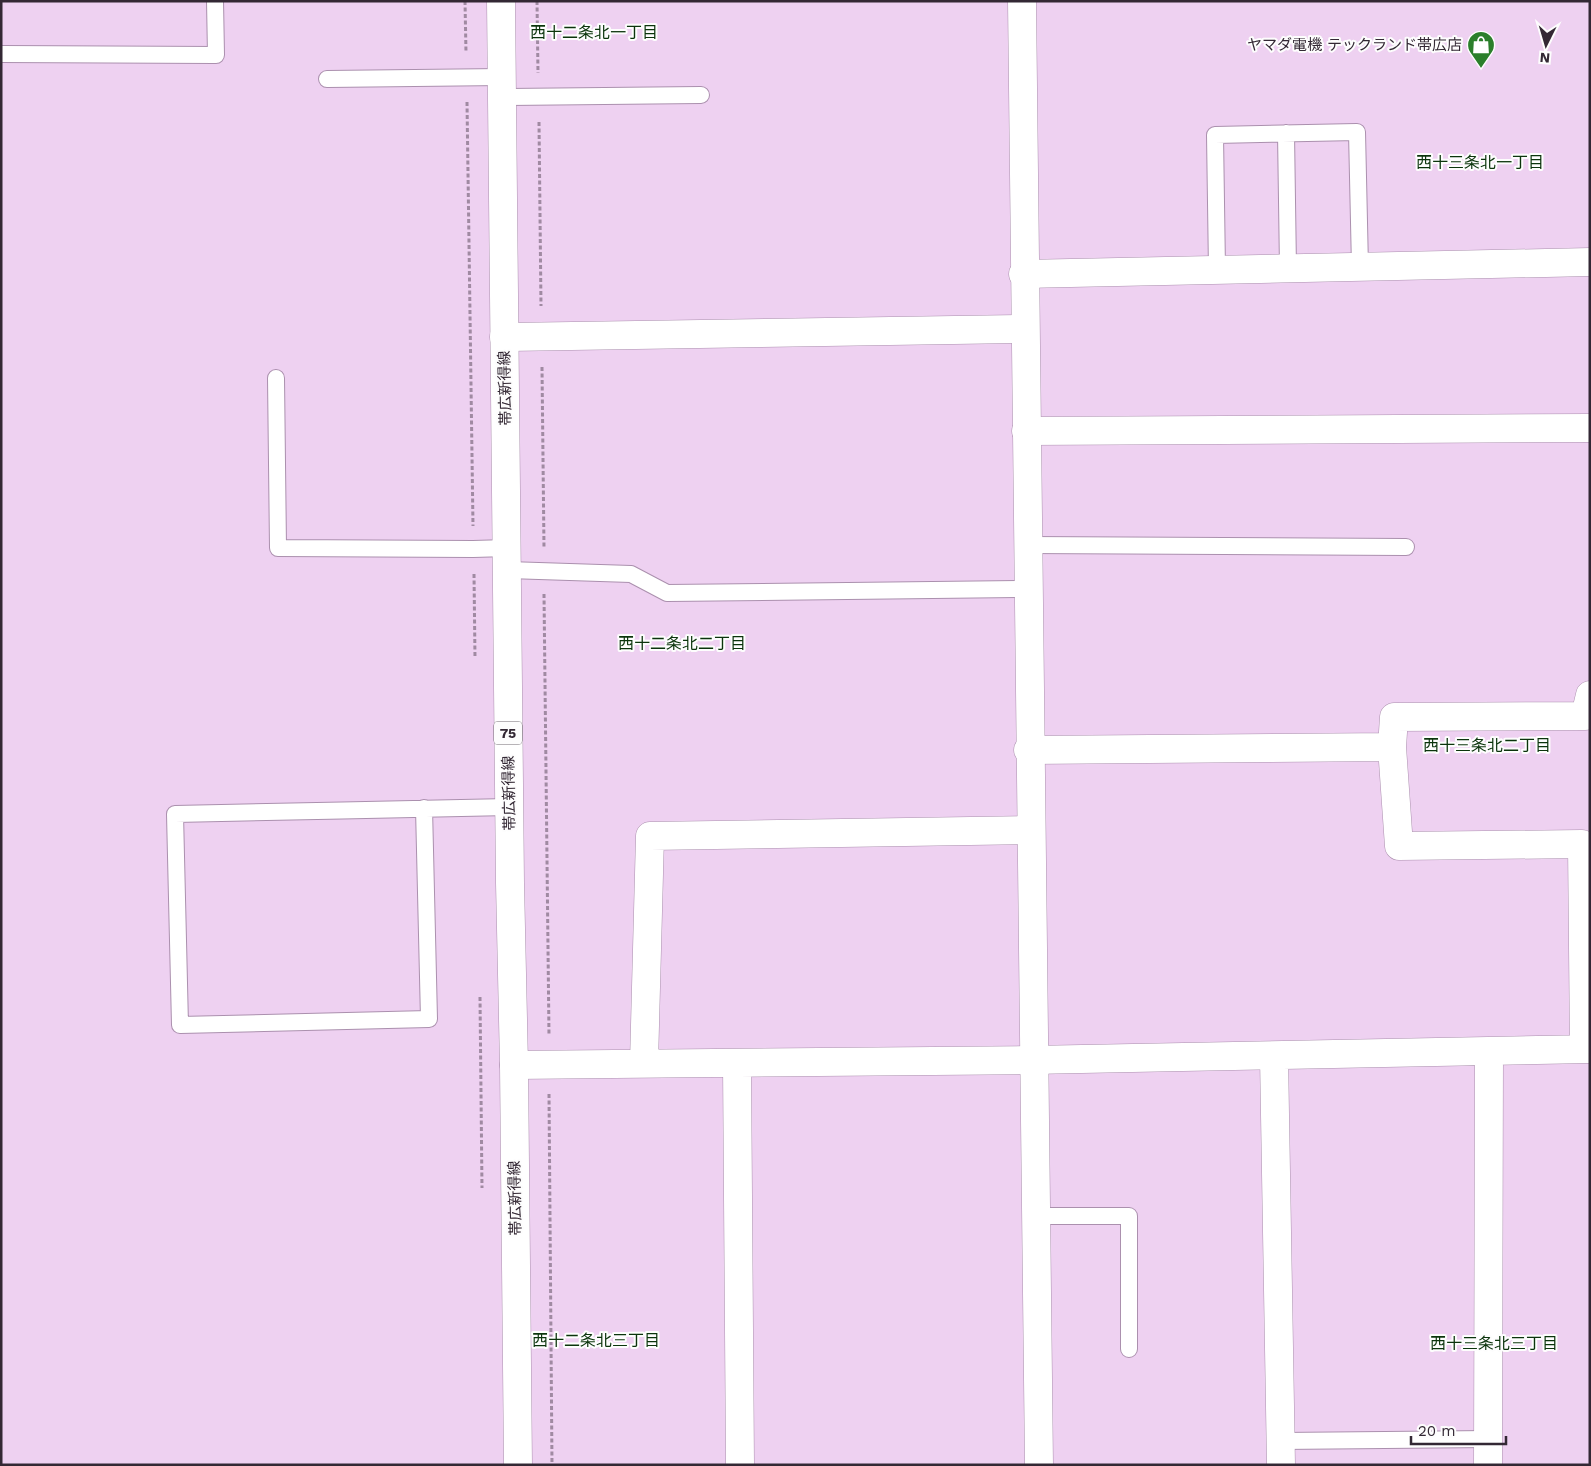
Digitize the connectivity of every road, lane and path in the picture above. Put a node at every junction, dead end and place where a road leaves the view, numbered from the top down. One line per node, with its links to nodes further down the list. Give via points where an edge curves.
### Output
1 (215, 1): 5 (lane, via 216,55)
2 (501, 1): 7 (street, 帯広新得線 / 75)
3 (537, 1): 9 (path)
4 (1022, 1): 15 (street)
5 (1, 54)
6 (326, 79): 7 (lane)
7 (502, 87): 9 (lane); 18 (street, 帯広新得線 / 75)
8 (701, 95): 9 (lane)
9 (538, 96): 17 (path)
10 (1286, 133): 12 (lane, via 1357,132); 13 (lane); 14 (lane, via 1215,135)
11 (1590, 262): 12 (street)
12 (1360, 267): 13 (street)
13 (1288, 268): 14 (street)
14 (1217, 270): 15 (street)
15 (1023, 274): 16 (street)
16 (1023, 329): 17 (street); 21 (street)
17 (542, 336): 18 (street); 25 (path)
18 (504, 337): 24 (street, 帯広新得線 / 75)
19 (276, 378): 24 (lane, via 278,548 473,549)
20 (1590, 428): 21 (street)
21 (1026, 431): 22 (street)
22 (1027, 545): 23 (lane); 26 (street)
23 (1406, 547)
24 (507, 559): 25 (lane); 30 (street, 帯広新得線 / 75)
25 (544, 570): 26 (lane, via 631,574 667,593); 39 (path)
26 (1027, 589): 29 (street)
27 (1590, 694): 28 (street, via 1585,716 1394,717)
28 (1392, 748): 29 (street); 33 (street, via 1399,846 1582,844)
29 (1028, 750): 32 (street)
30 (509, 807): 31 (lane); 40 (street, 帯広新得線 / 75)
31 (424, 808): 31 (lane, via 175,814 180,1025 429,1019)
32 (1028, 830): 36 (street); 37 (street, via 650,836)
33 (1587, 1050): 34 (street)
34 (1489, 1052): 35 (street); 43 (street)
35 (1274, 1056): 36 (street); 44 (street)
36 (1031, 1060): 38 (street); 41 (street)
37 (644, 1063): 38 (street); 39 (street)
38 (737, 1063): 47 (street)
39 (549, 1064): 40 (street); 46 (path)
40 (514, 1065): 45 (street, 帯広新得線 / 75)
41 (1034, 1216): 42 (lane, via 1129,1216); 48 (street)
42 (1129, 1349)
43 (1489, 1452): 44 (lane)
44 (1281, 1453)
45 (518, 1465)
46 (552, 1465)
47 (740, 1465)
48 (1039, 1465)

